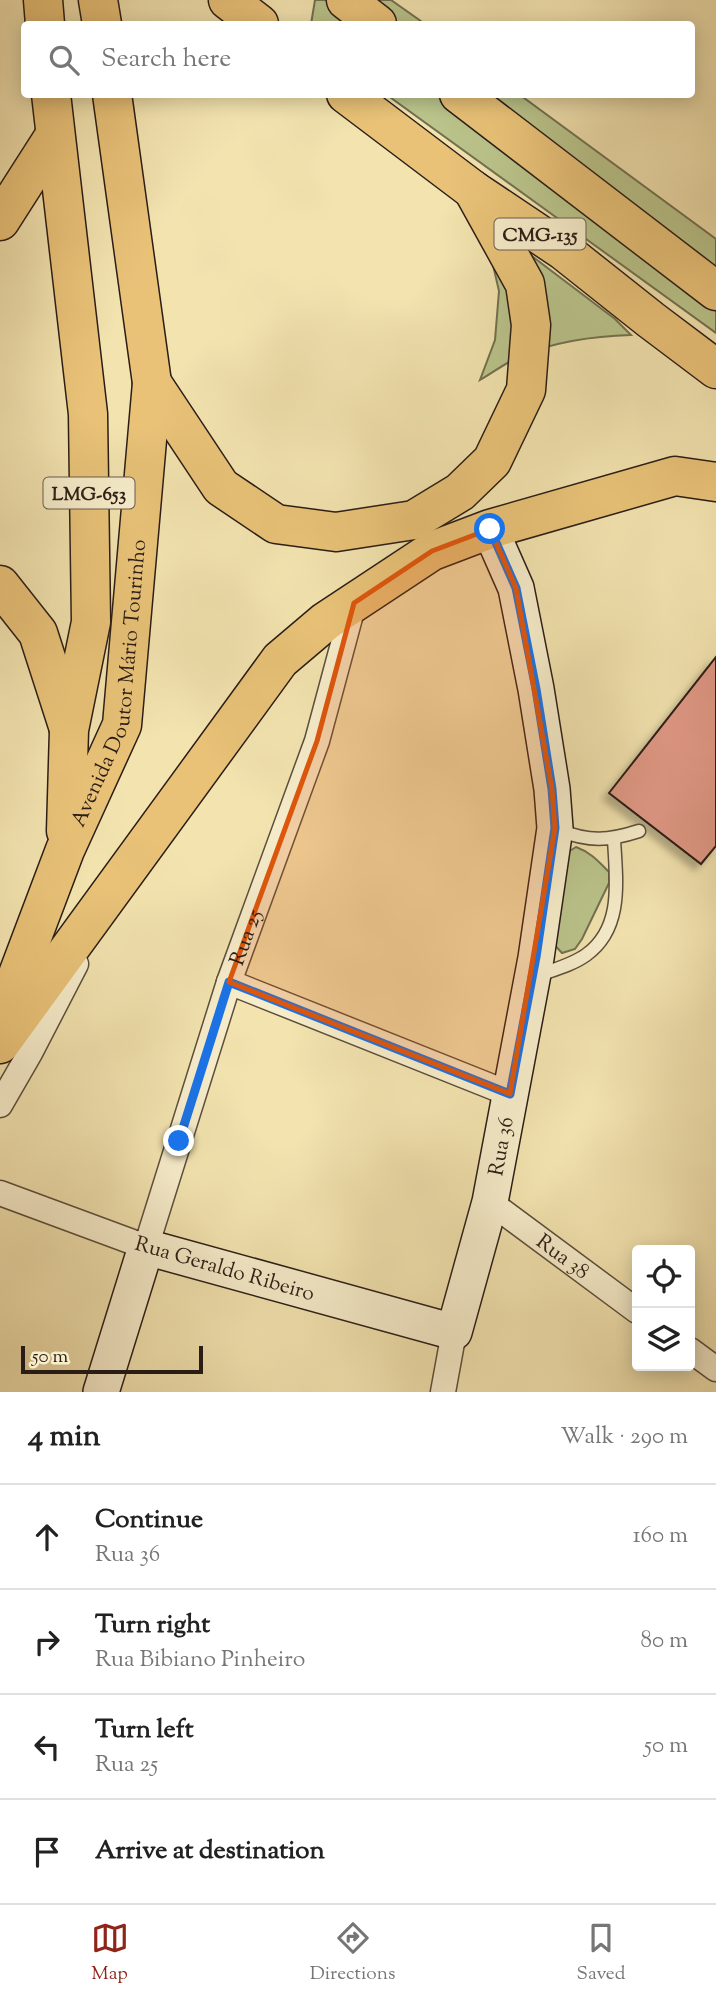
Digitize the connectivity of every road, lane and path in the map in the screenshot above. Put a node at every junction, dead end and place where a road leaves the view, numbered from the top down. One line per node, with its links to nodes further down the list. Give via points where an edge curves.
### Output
1 (43, 0): 5 (highway)
2 (98, 0): 6 (highway)
3 (228, 0): 7 (highway)
4 (346, 0): 8 (highway)
5 (45, 21)
6 (102, 21)
7 (255, 21)
8 (373, 21)
9 (51, 98): 13 (highway, Avenida Doutor Mário Tourinho / LMG-653)
10 (113, 98): 18 (highway, Avenida Doutor Mário Tourinho / LMG-653)
11 (351, 98): 14 (highway, CMG-135)
12 (464, 98): 16 (highway, CMG-135)
13 (55, 135): 15 (highway); 23 (highway, Avenida Doutor Mário Tourinho / LMG-653, via 88,428 91,622)
14 (473, 190): 17 (highway, CMG-135, via 564,251); 18 (highway, via 525,284 531,325 526,390 492,461 460,492 414,520 336,532 276,524 220,487)
15 (0, 221)
16 (716, 291)
17 (716, 369)
18 (152, 383): 27 (highway, Avenida Doutor Mário Tourinho / LMG-653, via 122,724)
19 (716, 482): 20 (highway, via 675,476)
20 (490, 529): 22 (highway, via 432,551); 24 (street, Rua 36, via 516,588 538,701)
21 (0, 585): 23 (highway, via 38,634)
22 (354, 603): 28 (highway, via 280,660); 30 (street, Rua 25, via 317,741)
23 (69, 730): 27 (highway, Avenida Doutor Mário Tourinho / LMG-653)
24 (555, 828): 26 (lane, via 575,836); 29 (street, Rua 36)
25 (639, 831): 26 (lane)
26 (614, 839): 29 (lane, via 616,897 599,944 586,955)
27 (65, 850): 31 (highway, Avenida Doutor Mário Tourinho / LMG-653)
28 (113, 890): 32 (highway); 34 (street)
29 (533, 978): 33 (street, Rua 36)
30 (229, 982): 33 (street); 37 (street, Rua 25)
31 (0, 1014)
32 (0, 1044)
33 (510, 1094): 36 (street, Rua 36)
34 (0, 1105)
35 (0, 1194): 37 (street, Rua Geraldo Ribeiro)
36 (490, 1202): 38 (street, Rua 38); 39 (street, Rua 36)
37 (146, 1247): 39 (street, Rua Geraldo Ribeiro); 42 (street, Rua 25)
38 (633, 1308)
39 (454, 1332): 43 (street, Rua 36)
40 (695, 1353): 41 (street)
41 (716, 1369)
42 (101, 1392)
43 (443, 1392)

